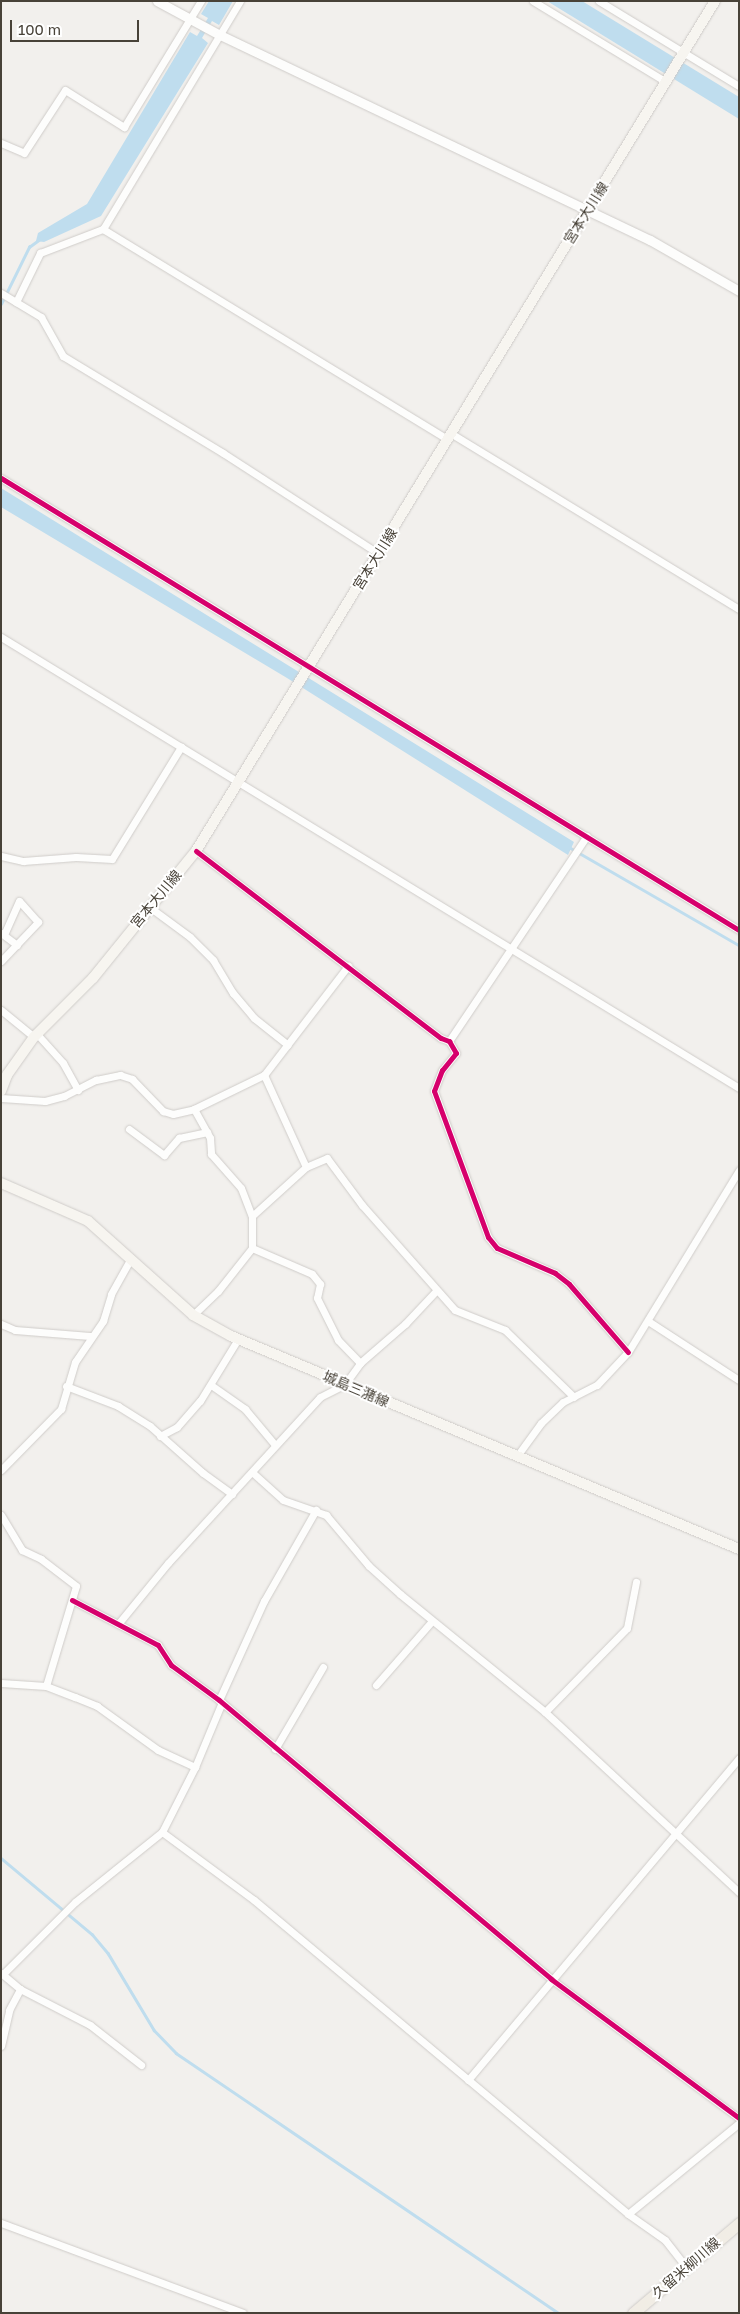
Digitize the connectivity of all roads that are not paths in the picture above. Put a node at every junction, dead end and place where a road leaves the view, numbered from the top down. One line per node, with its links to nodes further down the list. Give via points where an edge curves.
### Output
1 (157, 1): 7 (street)
2 (201, 1): 7 (street)
3 (240, 1): 8 (street)
4 (533, 1): 10 (street)
5 (600, 1): 9 (street)
6 (715, 1): 9 (main road, 宮本大川線)
7 (190, 20): 8 (street); 12 (street, via 124,127 64,90 24,153)
8 (220, 35): 13 (street); 14 (street)
9 (682, 55): 10 (main road, 宮本大川線); 11 (street)
10 (667, 81): 13 (main road, 宮本大川線)
11 (739, 86)
12 (1, 143)
13 (589, 210): 15 (street, via 650,240); 18 (main road, 宮本大川線)
14 (102, 229): 17 (street, via 40,253); 18 (street)
15 (739, 291)
16 (2, 293): 17 (street)
17 (13, 300): 20 (street, via 41,317 63,356 223,453)
18 (450, 437): 20 (main road, 宮本大川線); 21 (street)
19 (1, 478): 23 (street)
20 (379, 554): 23 (main road, 宮本大川線)
21 (739, 609)
22 (1, 637): 24 (street)
23 (307, 668): 25 (main road, 宮本大川線); 26 (street)
24 (181, 747): 25 (street); 28 (street, via 112,859 76,857 23,861)
25 (239, 781): 27 (main road, 宮本大川線); 33 (street)
26 (587, 836): 30 (street); 33 (street)
27 (196, 851): 29 (main road, 宮本大川線); 35 (street)
28 (1, 856)
29 (148, 906): 37 (main road, 宮本大川線, via 93,978); 39 (street, via 190,937 212,960 254,1018)
30 (737, 929)
31 (2, 933): 32 (street); 32 (street, via 19,902 38,922)
32 (16, 945): 34 (street)
33 (513, 950): 38 (street); 41 (street)
34 (1, 961)
35 (348, 966): 38 (street); 39 (street)
36 (1, 1010): 37 (street)
37 (35, 1036): 42 (street, via 64,1063); 43 (main road, 宮本大川線, via 7,1075)
38 (449, 1041): 60 (street, via 456,1053 442,1070 434,1091 488,1236 498,1248 555,1273 569,1284)
39 (288, 1045): 40 (street)
40 (264, 1075): 45 (street); 48 (street)
41 (739, 1088)
42 (78, 1090): 44 (street, via 45,1101); 45 (street, via 96,1080 120,1074 132,1079 163,1111 173,1114)
43 (1, 1091)
44 (1, 1098)
45 (194, 1109): 47 (street)
46 (129, 1129): 47 (street, via 164,1155 179,1138)
47 (207, 1132): 51 (street, via 211,1154 238,1181)
48 (306, 1167): 51 (street); 54 (street, via 327,1158 331,1161 362,1205)
49 (739, 1170): 56 (street)
50 (1, 1183): 53 (main road, 城島三潴線, via 88,1221)
51 (252, 1216): 52 (street)
52 (252, 1248): 55 (street, via 218,1291); 61 (street, via 312,1274 320,1284 318,1298 338,1340)
53 (131, 1258): 55 (main road, 城島三潴線); 58 (street, via 111,1294 103,1321)
54 (436, 1291): 61 (street, via 405,1324); 66 (street, via 455,1310 505,1330)
55 (193, 1315): 59 (main road, 城島三潴線)
56 (648, 1322): 60 (street); 62 (street)
57 (1, 1324): 58 (street, via 15,1330)
58 (90, 1336): 65 (street)
59 (238, 1339): 63 (main road, 城島三潴線); 64 (street)
60 (628, 1352): 66 (street, via 597,1385)
61 (360, 1363): 63 (street)
62 (739, 1380)
63 (345, 1384): 68 (street, via 320,1397); 69 (main road, 城島三潴線)
64 (211, 1385): 67 (street, via 187,1417); 68 (street, via 245,1409)
65 (66, 1386): 67 (street, via 118,1406); 70 (street, via 61,1408)
66 (574, 1397): 69 (street, via 563,1402 541,1423)
67 (160, 1436): 72 (street)
68 (275, 1445): 71 (street)
69 (517, 1456): 75 (main road, 城島三潴線)
70 (1, 1470)
71 (253, 1473): 72 (street); 73 (street, via 283,1500)
72 (232, 1494): 79 (street, via 132,1603)
73 (316, 1510): 78 (street, via 326,1515 369,1566); 84 (street, via 264,1601)
74 (1, 1515): 77 (street, via 22,1550 41,1559 76,1586)
75 (739, 1549)
76 (636, 1582): 85 (street, via 627,1628)
77 (72, 1600): 79 (street); 83 (street)
78 (432, 1622): 82 (street); 85 (street)
79 (118, 1624): 84 (street, via 158,1645 171,1665)
80 (323, 1667): 86 (street)
81 (1, 1684): 83 (street)
82 (376, 1685)
83 (46, 1686): 88 (street, via 97,1706 158,1750)
84 (220, 1701): 86 (street); 88 (street)
85 (545, 1712): 90 (street)
86 (275, 1749): 93 (street)
87 (739, 1758): 90 (street)
88 (195, 1768): 89 (street)
89 (162, 1832): 92 (street, via 75,1902); 97 (street, via 254,1900)
90 (675, 1834): 91 (street); 93 (street)
91 (739, 1892)
92 (2, 1973): 94 (street)
93 (552, 1979): 97 (street); 98 (street)
94 (20, 1989): 95 (street, via 9,2010); 96 (street, via 90,2025)
95 (1, 2046)
96 (141, 2065)
97 (468, 2080): 100 (street)
98 (739, 2118)
99 (739, 2123): 100 (street)
100 (628, 2214): 103 (street, via 665,2240)
101 (739, 2222): 103 (main road, 久留米柳川線)
102 (1, 2223): 104 (street)
103 (687, 2268): 105 (main road, 久留米柳川線)
104 (243, 2313)
105 (633, 2313)

